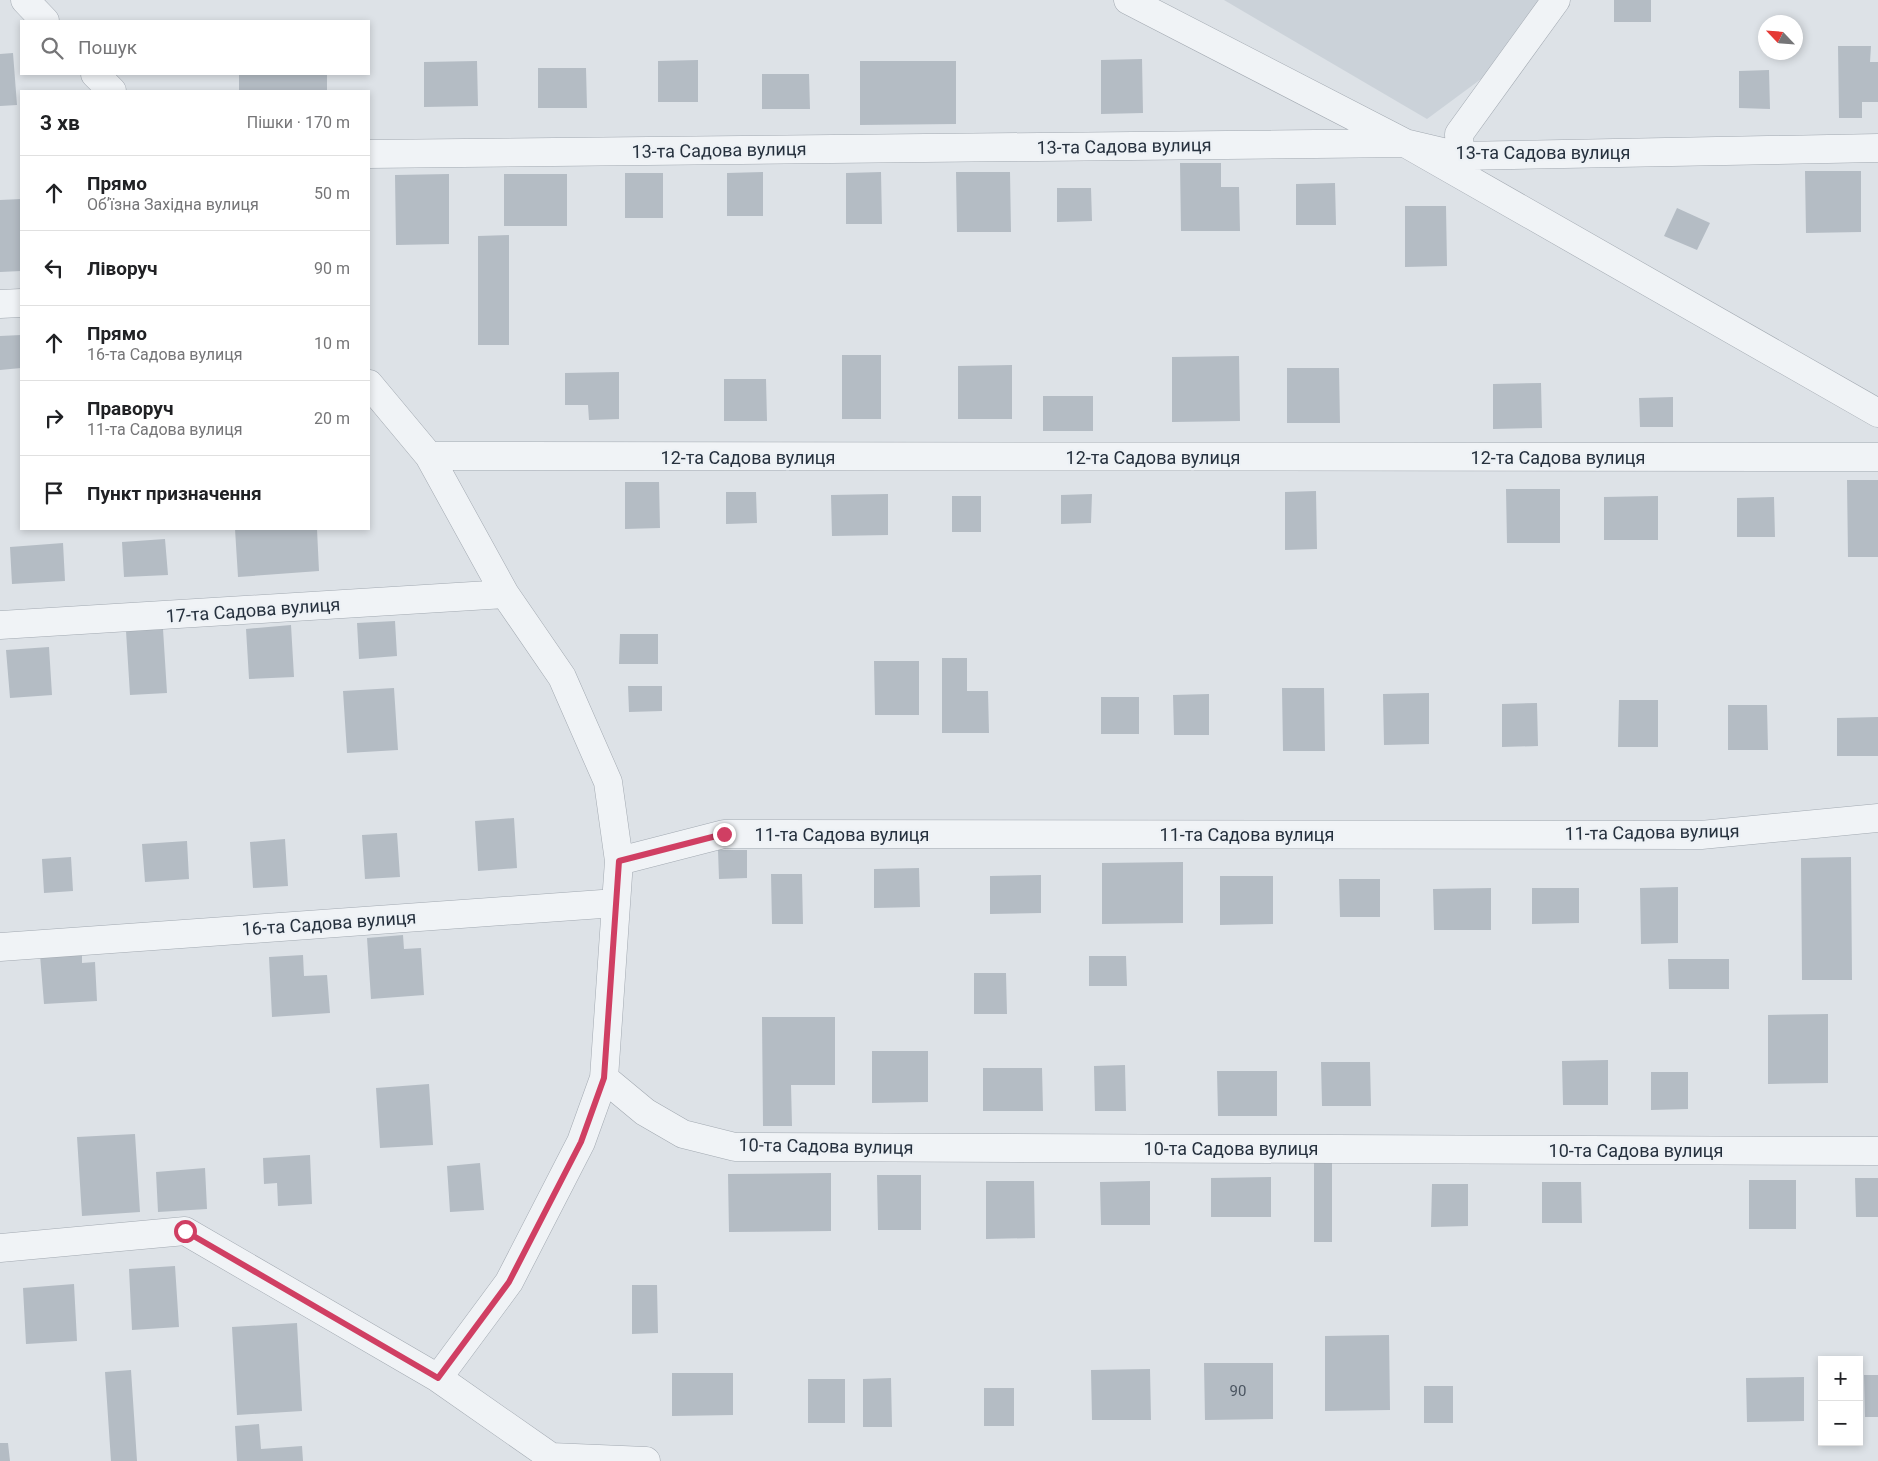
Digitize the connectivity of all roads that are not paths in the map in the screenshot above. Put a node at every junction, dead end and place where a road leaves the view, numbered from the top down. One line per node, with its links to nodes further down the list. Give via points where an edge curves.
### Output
1 (25, 0): 4 (street)
2 (1128, 0): 7 (street)
3 (1556, 0): 10 (street, via 1459,134)
4 (44, 20)
5 (96, 75): 6 (street)
6 (111, 90)
7 (1405, 143): 9 (street, 13-та Садова вулиця); 10 (street, 13-та Садова вулиця); 14 (street)
8 (1878, 148): 10 (street, 13-та Садова вулиця)
9 (370, 154)
10 (1460, 156)
11 (20, 303): 12 (street)
12 (0, 304)
13 (370, 385): 15 (street)
14 (1878, 413)
15 (428, 456): 16 (street, 12-та Садова вулиця); 17 (street)
16 (1878, 458)
17 (505, 594): 18 (street, 17-та Садова вулиця); 20 (street, via 562,676 608,782)
18 (0, 625)
19 (1878, 818): 20 (street, 11-та Садова вулиця, via 1701,835 724,834)
20 (619, 861): 21 (street)
21 (616, 903): 22 (street, 16-та Садова вулиця); 23 (street)
22 (0, 947)
23 (604, 1078): 24 (street, 10-та Садова вулиця, via 645,1112 683,1134 735,1147); 26 (street, via 581,1142 509,1282)
24 (1878, 1151)
25 (0, 1248): 26 (street, via 185,1231)
26 (438, 1378): 27 (street, via 551,1457)
27 (646, 1461)

